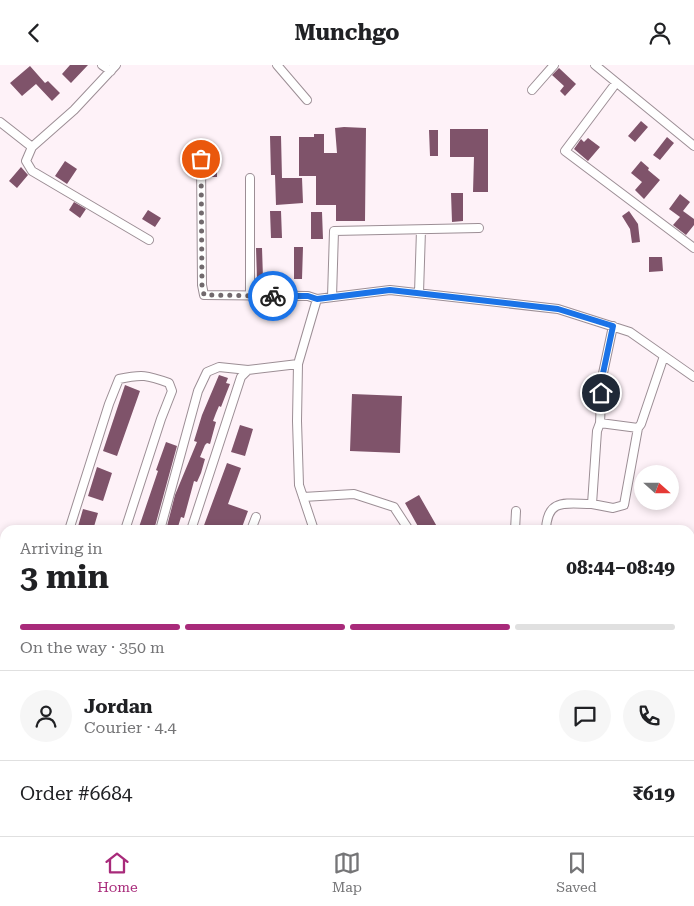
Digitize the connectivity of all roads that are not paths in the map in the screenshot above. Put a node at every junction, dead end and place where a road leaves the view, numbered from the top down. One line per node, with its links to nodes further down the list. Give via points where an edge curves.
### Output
1 (102, 65): 5 (street)
2 (277, 65): 8 (street)
3 (554, 65): 7 (street)
4 (595, 65): 6 (street)
5 (114, 68): 11 (street)
6 (616, 83): 10 (street); 17 (street, via 565,151)
7 (532, 90)
8 (308, 101)
9 (0, 122): 11 (street)
10 (694, 146)
11 (32, 147): 16 (street, via 26,161 32,171)
12 (201, 159): 19 (street, via 204,295)
13 (250, 178): 19 (street)
14 (479, 229): 15 (street)
15 (421, 230): 18 (street); 20 (street, via 334,231)
16 (150, 240)
17 (694, 248)
18 (420, 293): 20 (street, via 390,290); 22 (street, via 558,309)
19 (250, 296): 21 (street, via 308,296)
20 (332, 297): 21 (street)
21 (317, 299): 24 (street)
22 (613, 326): 23 (street, via 630,332); 27 (street, via 602,378)
23 (664, 356): 26 (street); 28 (street)
24 (298, 364): 25 (street); 29 (street, via 299,485)
25 (248, 370): 35 (street, via 219,367 207,372 198,391); 36 (street, via 241,377)
26 (694, 377)
27 (600, 423): 28 (street); 30 (street)
28 (638, 428): 30 (street, via 624,505 613,508)
29 (303, 497): 38 (street); 39 (street, via 354,494 394,507)
30 (592, 504): 41 (street, via 563,503 555,506 546,517)
31 (516, 511): 40 (street)
32 (256, 517): 37 (street)
33 (71, 525): 34 (street, via 120,379 139,375 168,383 172,391)
34 (128, 525)
35 (161, 525)
36 (193, 525)
37 (253, 525)
38 (312, 525)
39 (406, 525)
40 (515, 525)
41 (546, 525)

